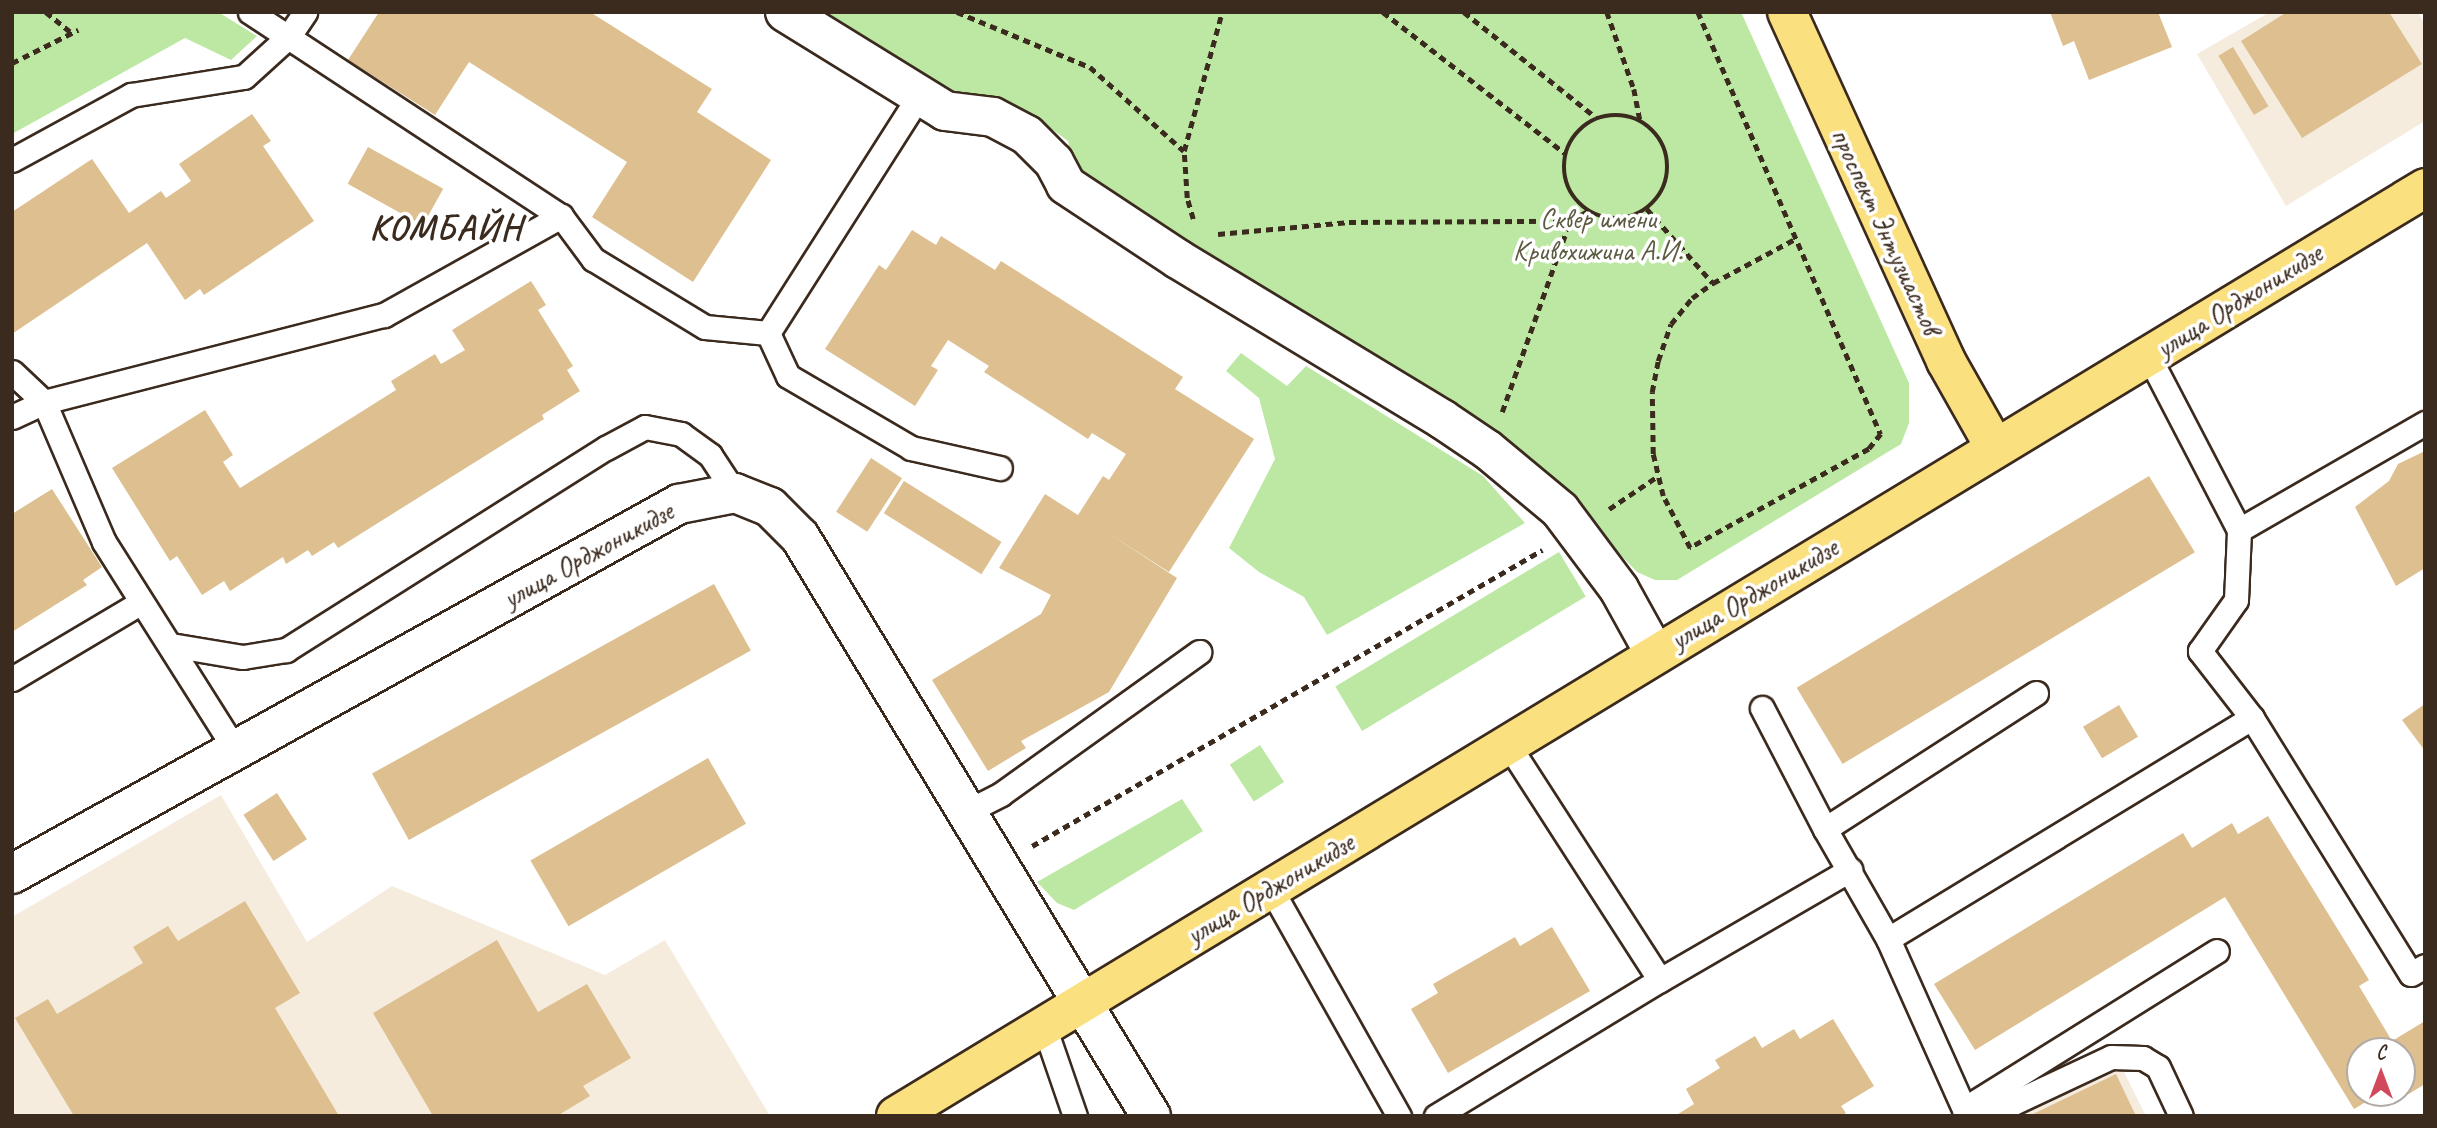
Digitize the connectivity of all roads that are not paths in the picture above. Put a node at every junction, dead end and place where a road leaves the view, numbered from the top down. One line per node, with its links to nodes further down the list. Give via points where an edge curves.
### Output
1 (250, 12): 5 (lane)
2 (305, 12): 5 (lane)
3 (785, 12): 6 (street)
4 (1787, 12): 16 (main road, проспект Энтузиастов, via 1946,361)
5 (289, 36): 7 (lane, via 244,77 131,95); 9 (lane)
6 (919, 96): 10 (lane); 23 (street, via 945,111 993,117 1027,135 1054,162 1066,185 1188,248 1488,450 1560,510 1619,589)
7 (12, 160)
8 (2425, 188): 11 (main road, улица Орджоникидзе)
9 (561, 216): 10 (lane, via 593,259 705,327); 13 (lane, via 384,314)
10 (768, 333): 17 (lane, via 788,376 911,449)
11 (2149, 357): 16 (main road, улица Орджоникидзе); 19 (lane)
12 (12, 372): 13 (lane)
13 (44, 402): 14 (lane); 20 (lane, via 104,542)
14 (12, 417)
15 (2425, 423): 19 (lane)
16 (1994, 446): 23 (main road, улица Орджоникидзе)
17 (1000, 468)
18 (735, 493): 21 (lane, via 709,455 681,434 645,427 286,650 243,657); 29 (street, улица Орджоникидзе, via 678,504); 30 (street, via 770,507 800,537)
19 (2239, 530): 27 (lane, via 2236,600 2200,651)
20 (140, 603): 21 (lane); 24 (lane)
21 (171, 645): 29 (lane)
22 (1199, 652): 30 (lane, via 1001,794)
23 (1656, 654): 28 (main road, улица Орджоникидзе)
24 (12, 679)
25 (2036, 693): 31 (lane)
26 (1762, 708): 31 (lane)
27 (2252, 718): 35 (lane); 37 (lane, via 2411,974)
28 (1509, 746): 34 (main road, улица Орджоникидзе); 38 (lane)
29 (235, 749): 33 (street, улица Орджоникидзе)
30 (968, 811): 39 (street)
31 (1825, 829): 32 (lane)
32 (1850, 870): 35 (lane); 38 (lane)
33 (12, 874)
34 (1271, 889): 39 (main road, улица Орджоникидзе); 45 (lane)
35 (1888, 939): 41 (lane)
36 (2217, 951): 41 (lane)
37 (2425, 966)
38 (1660, 979): 46 (lane)
39 (1083, 1000): 40 (main road, улица Орджоникидзе); 44 (street)
40 (1044, 1026): 42 (main road, улица Орджоникидзе); 43 (lane)
41 (1957, 1112): 47 (lane, via 2013,1103 2111,1057 2143,1058 2158,1067)
42 (896, 1116)
43 (1075, 1116)
44 (1151, 1116)
45 (1399, 1116)
46 (1436, 1116)
47 (2181, 1116)

